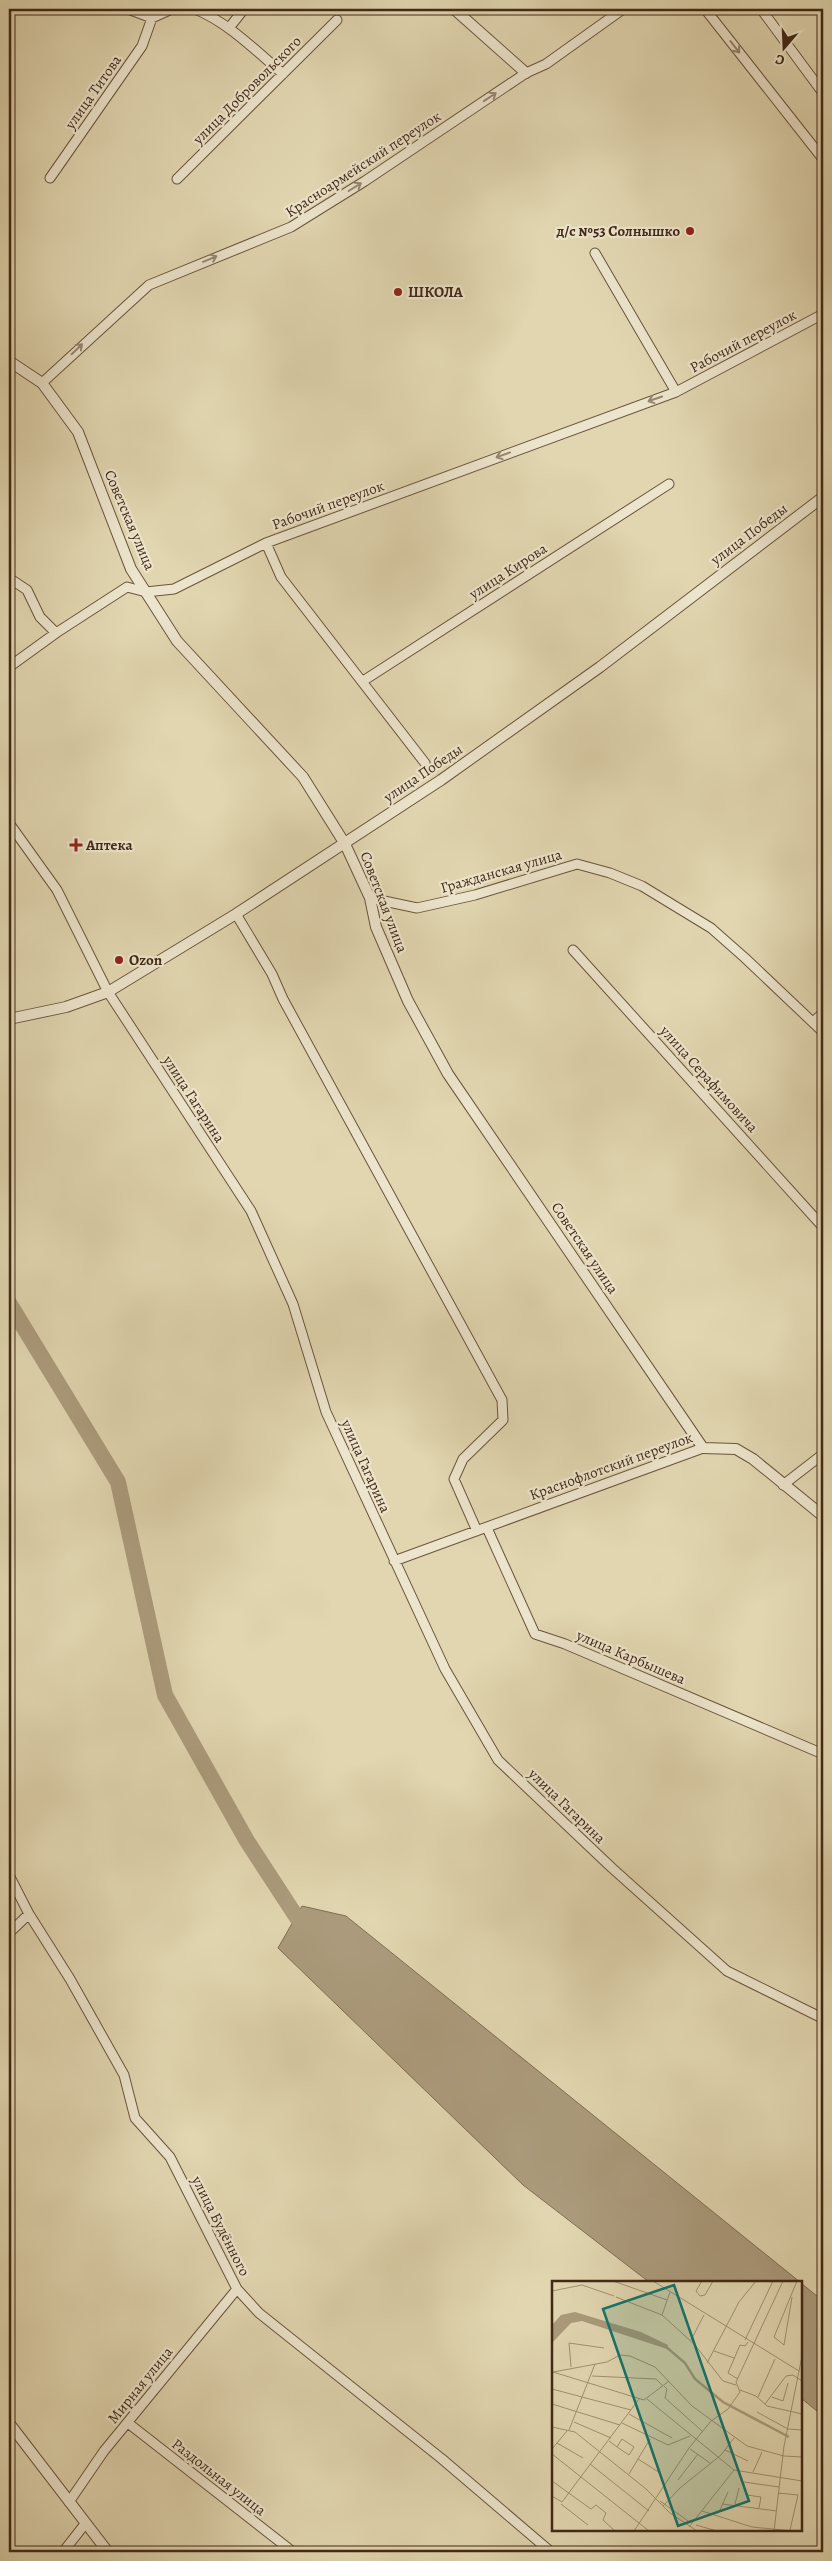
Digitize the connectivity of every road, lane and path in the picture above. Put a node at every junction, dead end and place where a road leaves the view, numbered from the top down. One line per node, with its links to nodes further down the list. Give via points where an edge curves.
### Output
1 (128, 9): 9 (street)
2 (172, 9): 9 (street)
3 (195, 9): 11 (street)
4 (244, 9): 11 (street)
5 (454, 9): 12 (street)
6 (623, 9): 12 (street, Красноармейский переулок, via 546,64)
7 (705, 9): 15 (street, one-way to 15)
8 (761, 9): 14 (street)
9 (152, 18): 16 (street, улица Титова, via 142,46)
10 (337, 20): 13 (street, улица Добровольского)
11 (229, 28): 13 (street)
12 (526, 73): 21 (street, Красноармейский переулок, one-way to 12, via 149,285 291,227)
13 (283, 74): 17 (street, улица Добровольского)
14 (823, 94)
15 (823, 159)
16 (50, 178)
17 (177, 179)
18 (595, 253): 22 (street)
19 (823, 314): 22 (street, Рабочий переулок)
20 (9, 361): 21 (street, Советская улица)
21 (42, 382): 27 (street, Советская улица, via 78,432 131,569)
22 (676, 392): 25 (street, Рабочий переулок, one-way to 25)
23 (669, 484): 30 (street, улица Кирова)
24 (823, 497): 33 (street, улица Победы, via 600,667)
25 (266, 543): 27 (street, Рабочий переулок, via 174,589); 30 (street, via 281,577)
26 (9, 578): 28 (street, via 27,590 40,616)
27 (146, 592): 28 (street, Рабочий переулок, via 127,587); 33 (street, Советская улица, via 177,641 303,777)
28 (56, 633): 29 (street, Рабочий переулок)
29 (9, 667)
30 (363, 681): 31 (street)
31 (426, 763)
32 (9, 823): 37 (street, улица Гагарина, via 56,890)
33 (345, 844): 34 (street, Советская улица); 35 (street, улица Победы)
34 (370, 898): 40 (street, Гражданская улица, via 417,908 475,895 577,864 642,886 711,928); 43 (street, Советская улица, via 376,927 408,1001 448,1074)
35 (236, 914): 37 (street, улица Победы); 48 (street, via 272,974 502,1400 503,1420 463,1459 454,1479)
36 (573, 950): 42 (street, улица Серафимовича)
37 (108, 992): 39 (street, улица Победы, via 66,1007); 49 (street, улица Гагарина, via 251,1210 293,1304 326,1412)
38 (823, 1013): 40 (street)
39 (9, 1019)
40 (814, 1022): 41 (street, Гражданская улица)
41 (823, 1032)
42 (823, 1227)
43 (703, 1448): 45 (street, Краснофлотский переулок, via 736,1449); 47 (street, Краснофлотский переулок)
44 (823, 1454): 45 (street)
45 (783, 1485): 46 (street)
46 (823, 1516)
47 (487, 1528): 48 (street, Краснофлотский переулок); 50 (street, улица Карбышева, via 535,1634)
48 (477, 1531): 49 (street, Краснофлотский переулок)
49 (394, 1561): 54 (street, улица Гагарина, via 444,1669 498,1760 727,1971)
50 (823, 1754)
51 (9, 1875): 52 (street, улица Будённого)
52 (29, 1914): 53 (street); 55 (street, улица Будённого, via 124,2075 135,2118 170,2156)
53 (9, 1933)
54 (822, 2019)
55 (237, 2289): 56 (street, Мирная улица); 63 (street, улица Будённого, via 260,2313 442,2459)
56 (128, 2423): 58 (street, Мирная улица); 62 (street, Раздольная улица)
57 (9, 2424): 58 (street)
58 (69, 2502): 59 (street)
59 (85, 2524): 60 (street); 61 (street)
60 (63, 2552)
61 (108, 2552)
62 (293, 2552)
63 (551, 2552)

